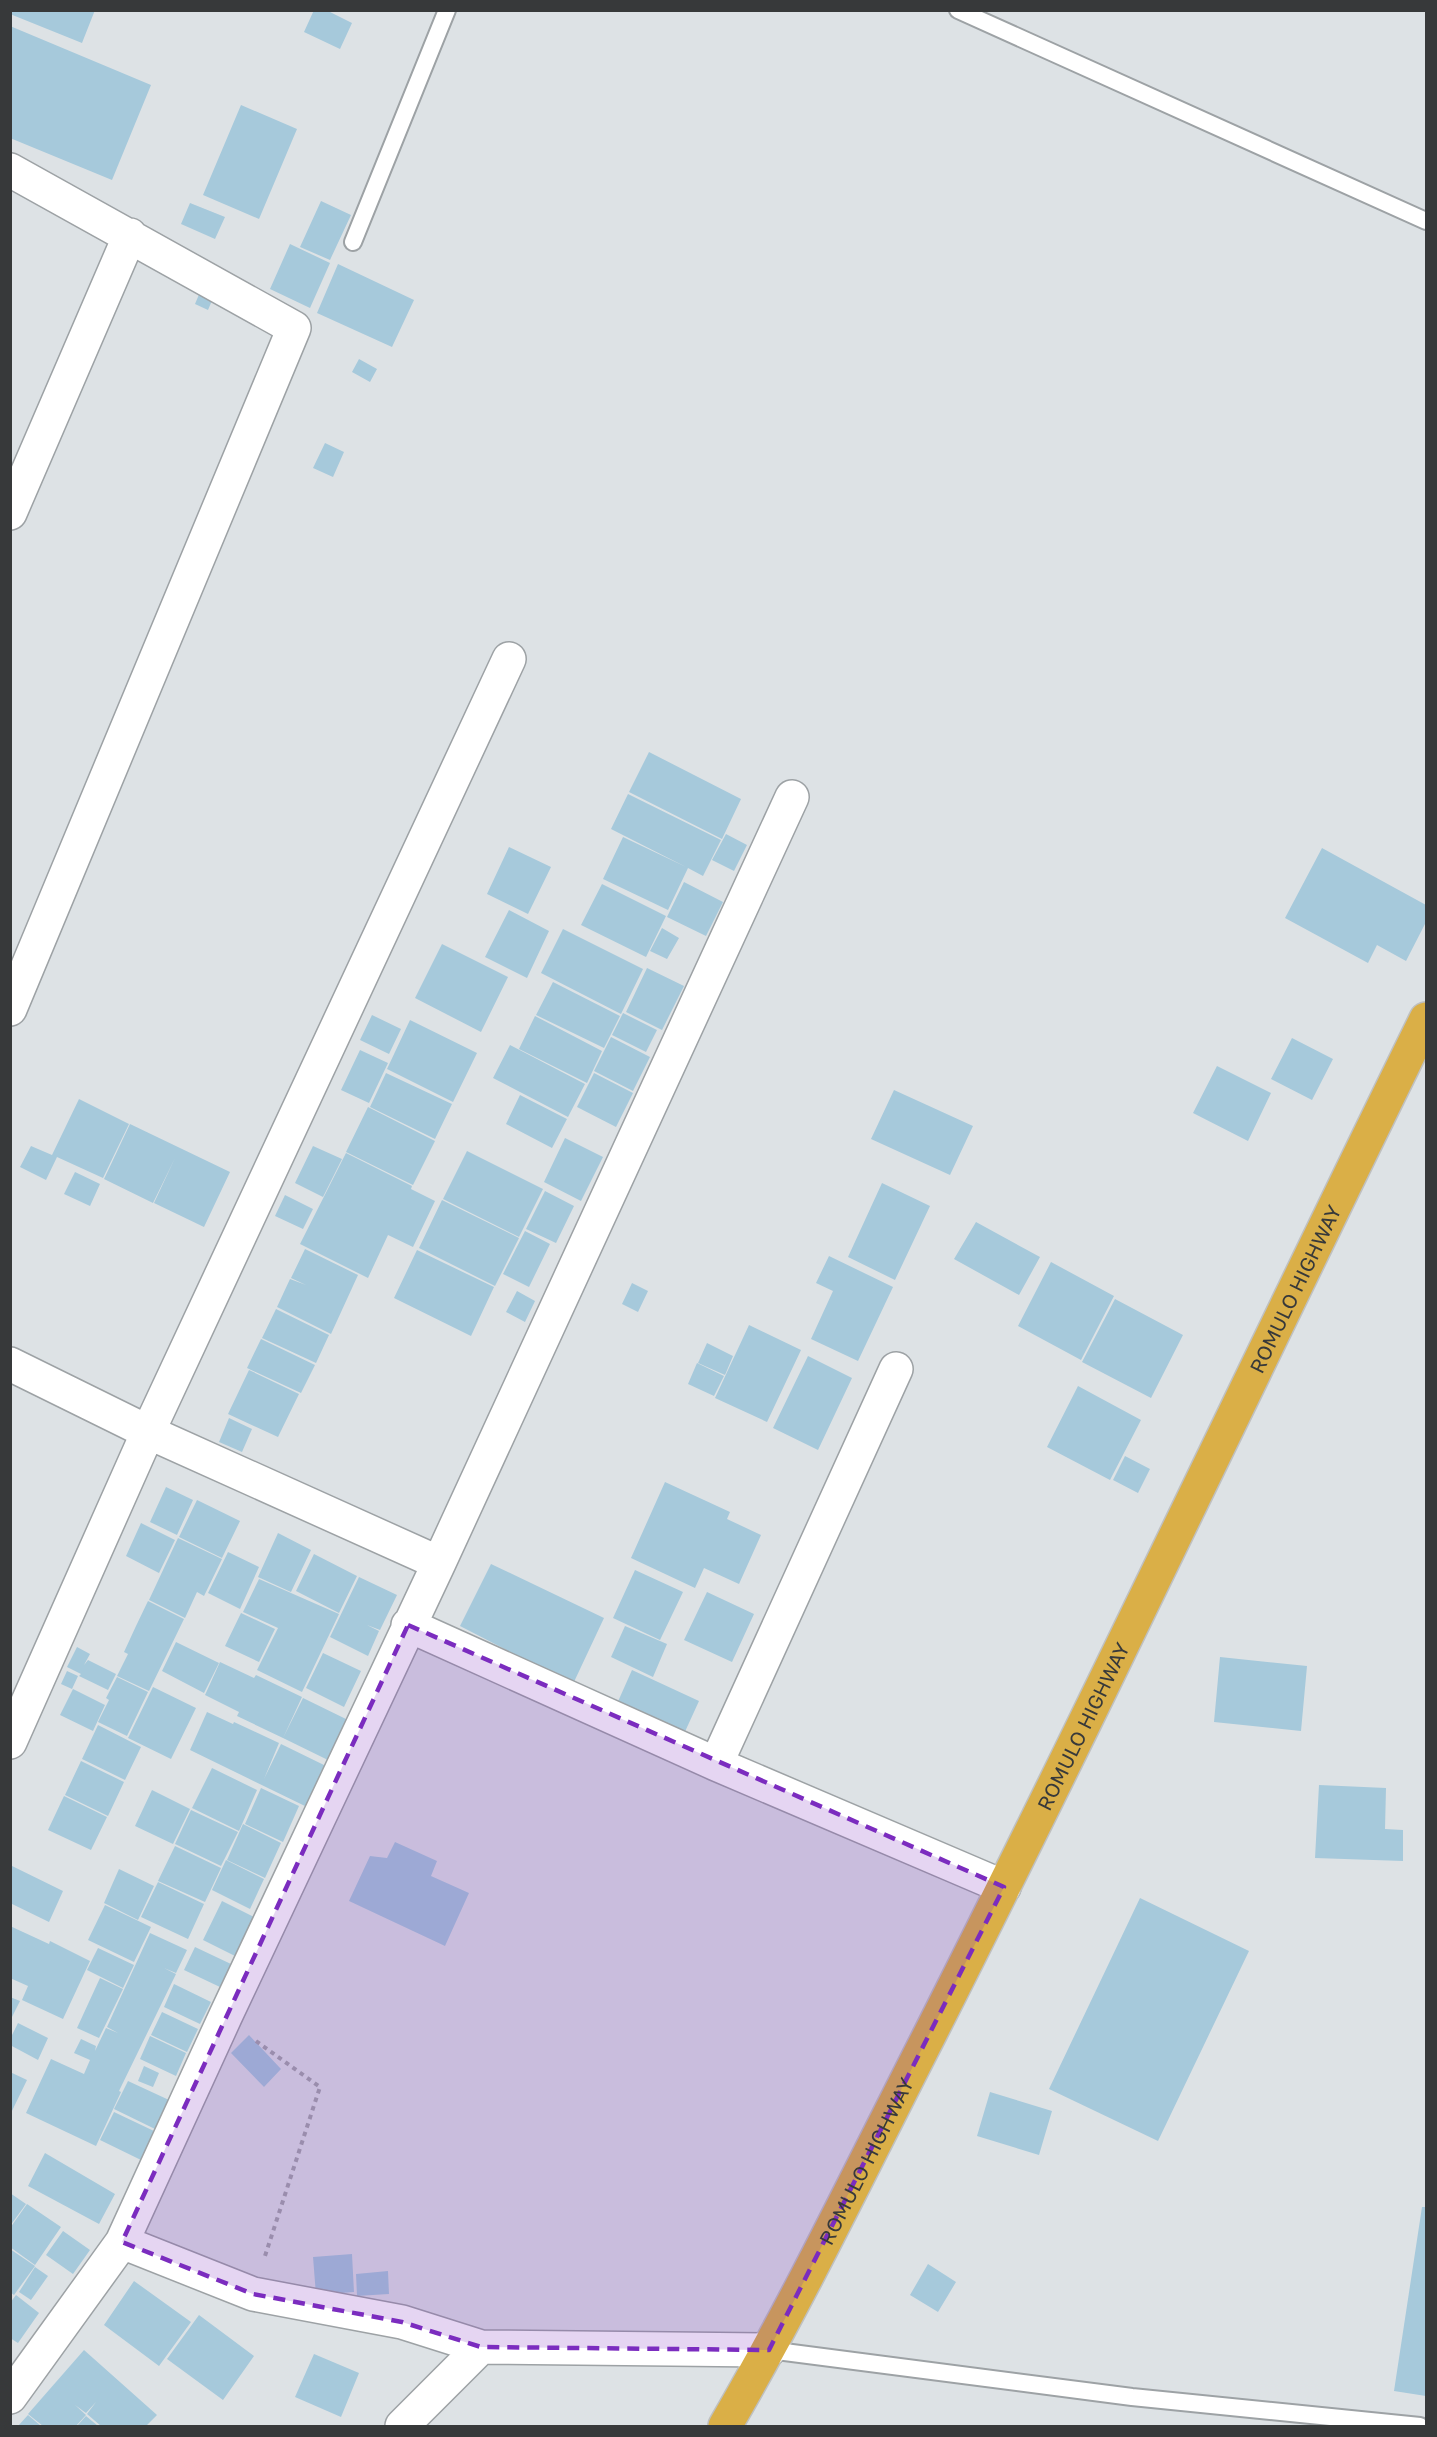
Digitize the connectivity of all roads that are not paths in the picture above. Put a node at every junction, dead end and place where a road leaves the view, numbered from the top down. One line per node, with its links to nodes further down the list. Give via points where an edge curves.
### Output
1 (447, 10): 6 (lane)
2 (958, 10): 4 (lane)
3 (10, 170): 5 (street)
4 (1426, 221)
5 (130, 235): 7 (street); 10 (street, via 294,328)
6 (353, 242)
7 (10, 513)
8 (509, 659): 14 (street)
9 (792, 797): 15 (street)
10 (10, 1009)
11 (1426, 1019): 19 (highway, ROMULO HIGHWAY)
12 (10, 1364): 14 (street)
13 (896, 1369): 18 (street)
14 (148, 1432): 15 (street); 17 (street)
15 (439, 1563): 16 (street)
16 (408, 1625): 18 (street); 20 (street)
17 (10, 1742)
18 (716, 1764): 19 (street)
19 (1004, 1887): 22 (highway, ROMULO HIGHWAY)
20 (122, 2242): 21 (street, via 253,2294 402,2322); 23 (street)
21 (481, 2347): 22 (street); 24 (street)
22 (769, 2350): 25 (highway, ROMULO HIGHWAY); 26 (lane, via 1132,2397)
23 (10, 2397)
24 (402, 2427)
25 (725, 2427)
26 (1420, 2427)

